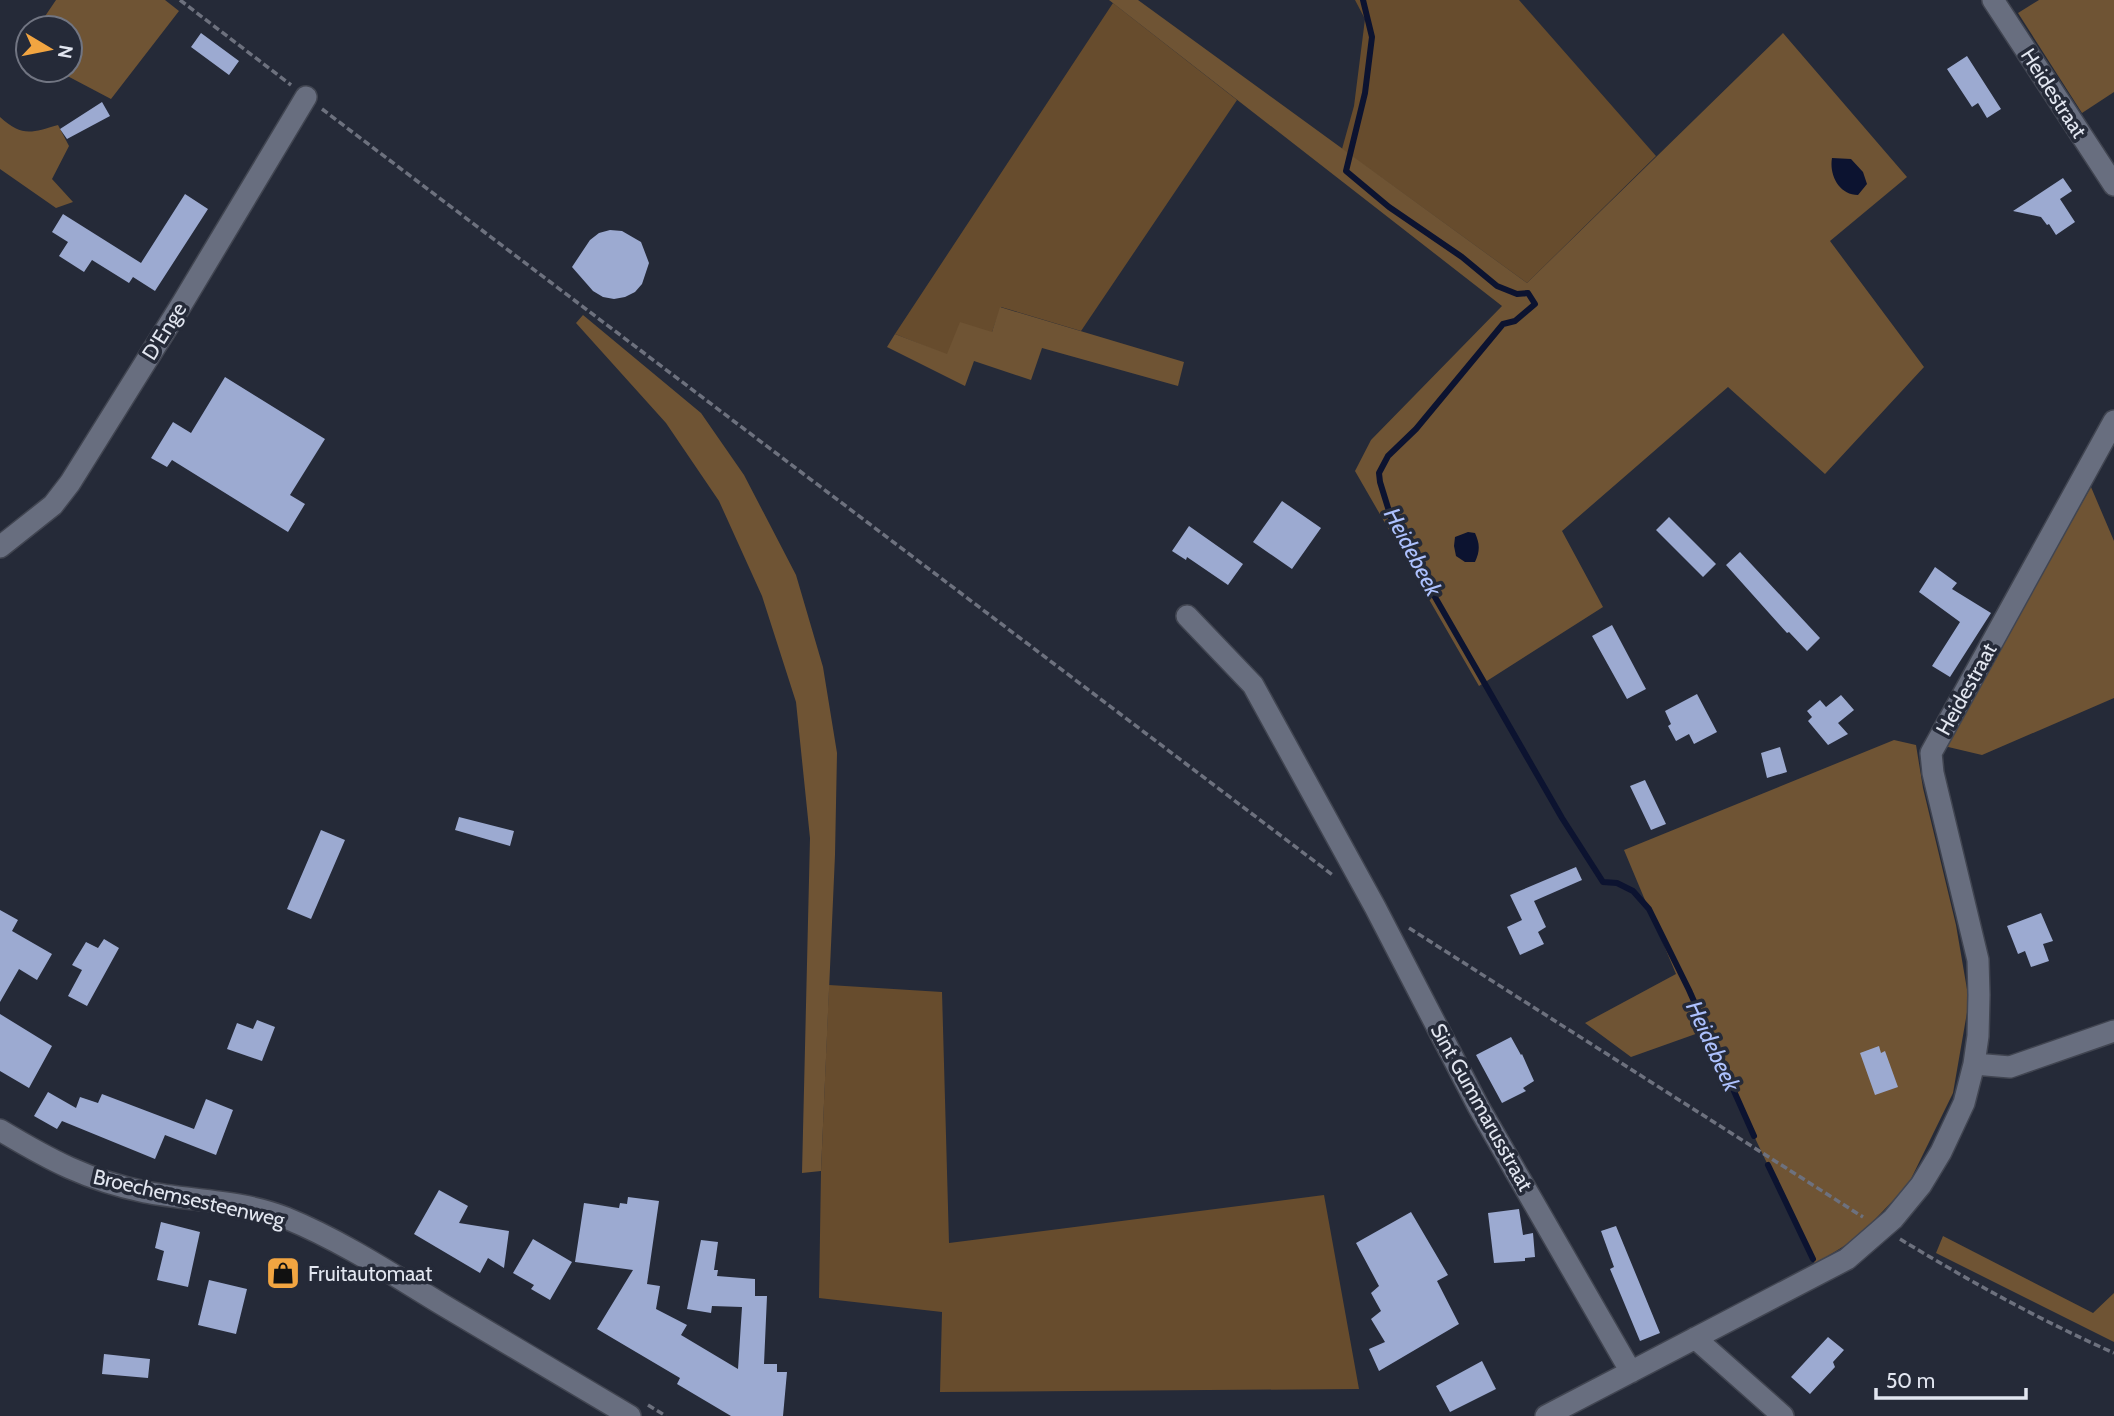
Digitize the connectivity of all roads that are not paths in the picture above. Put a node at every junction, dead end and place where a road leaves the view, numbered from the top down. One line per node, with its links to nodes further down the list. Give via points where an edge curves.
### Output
1 (1993, 0): 3 (street, Heidestraat)
2 (306, 97): 5 (street, D'Enge, via 70,483 53,505)
3 (2114, 185)
4 (2114, 421): 8 (street, Heidestraat, via 1931,753 1978,960)
5 (0, 547)
6 (1187, 616): 11 (street, Sint Gummarusstraat, via 1253,685 1478,1105)
7 (2114, 1031): 8 (street, via 2010,1067)
8 (1974, 1064): 10 (street, via 1964,1103 1941,1152 1921,1185 1883,1230 1847,1259)
9 (0, 1130): 12 (street, Broechemsesteenweg, via 69,1169 104,1182 235,1204 283,1217 339,1242)
10 (1695, 1338): 11 (street); 14 (street)
11 (1631, 1372): 13 (street)
12 (631, 1416)
13 (1546, 1416)
14 (1783, 1416)

